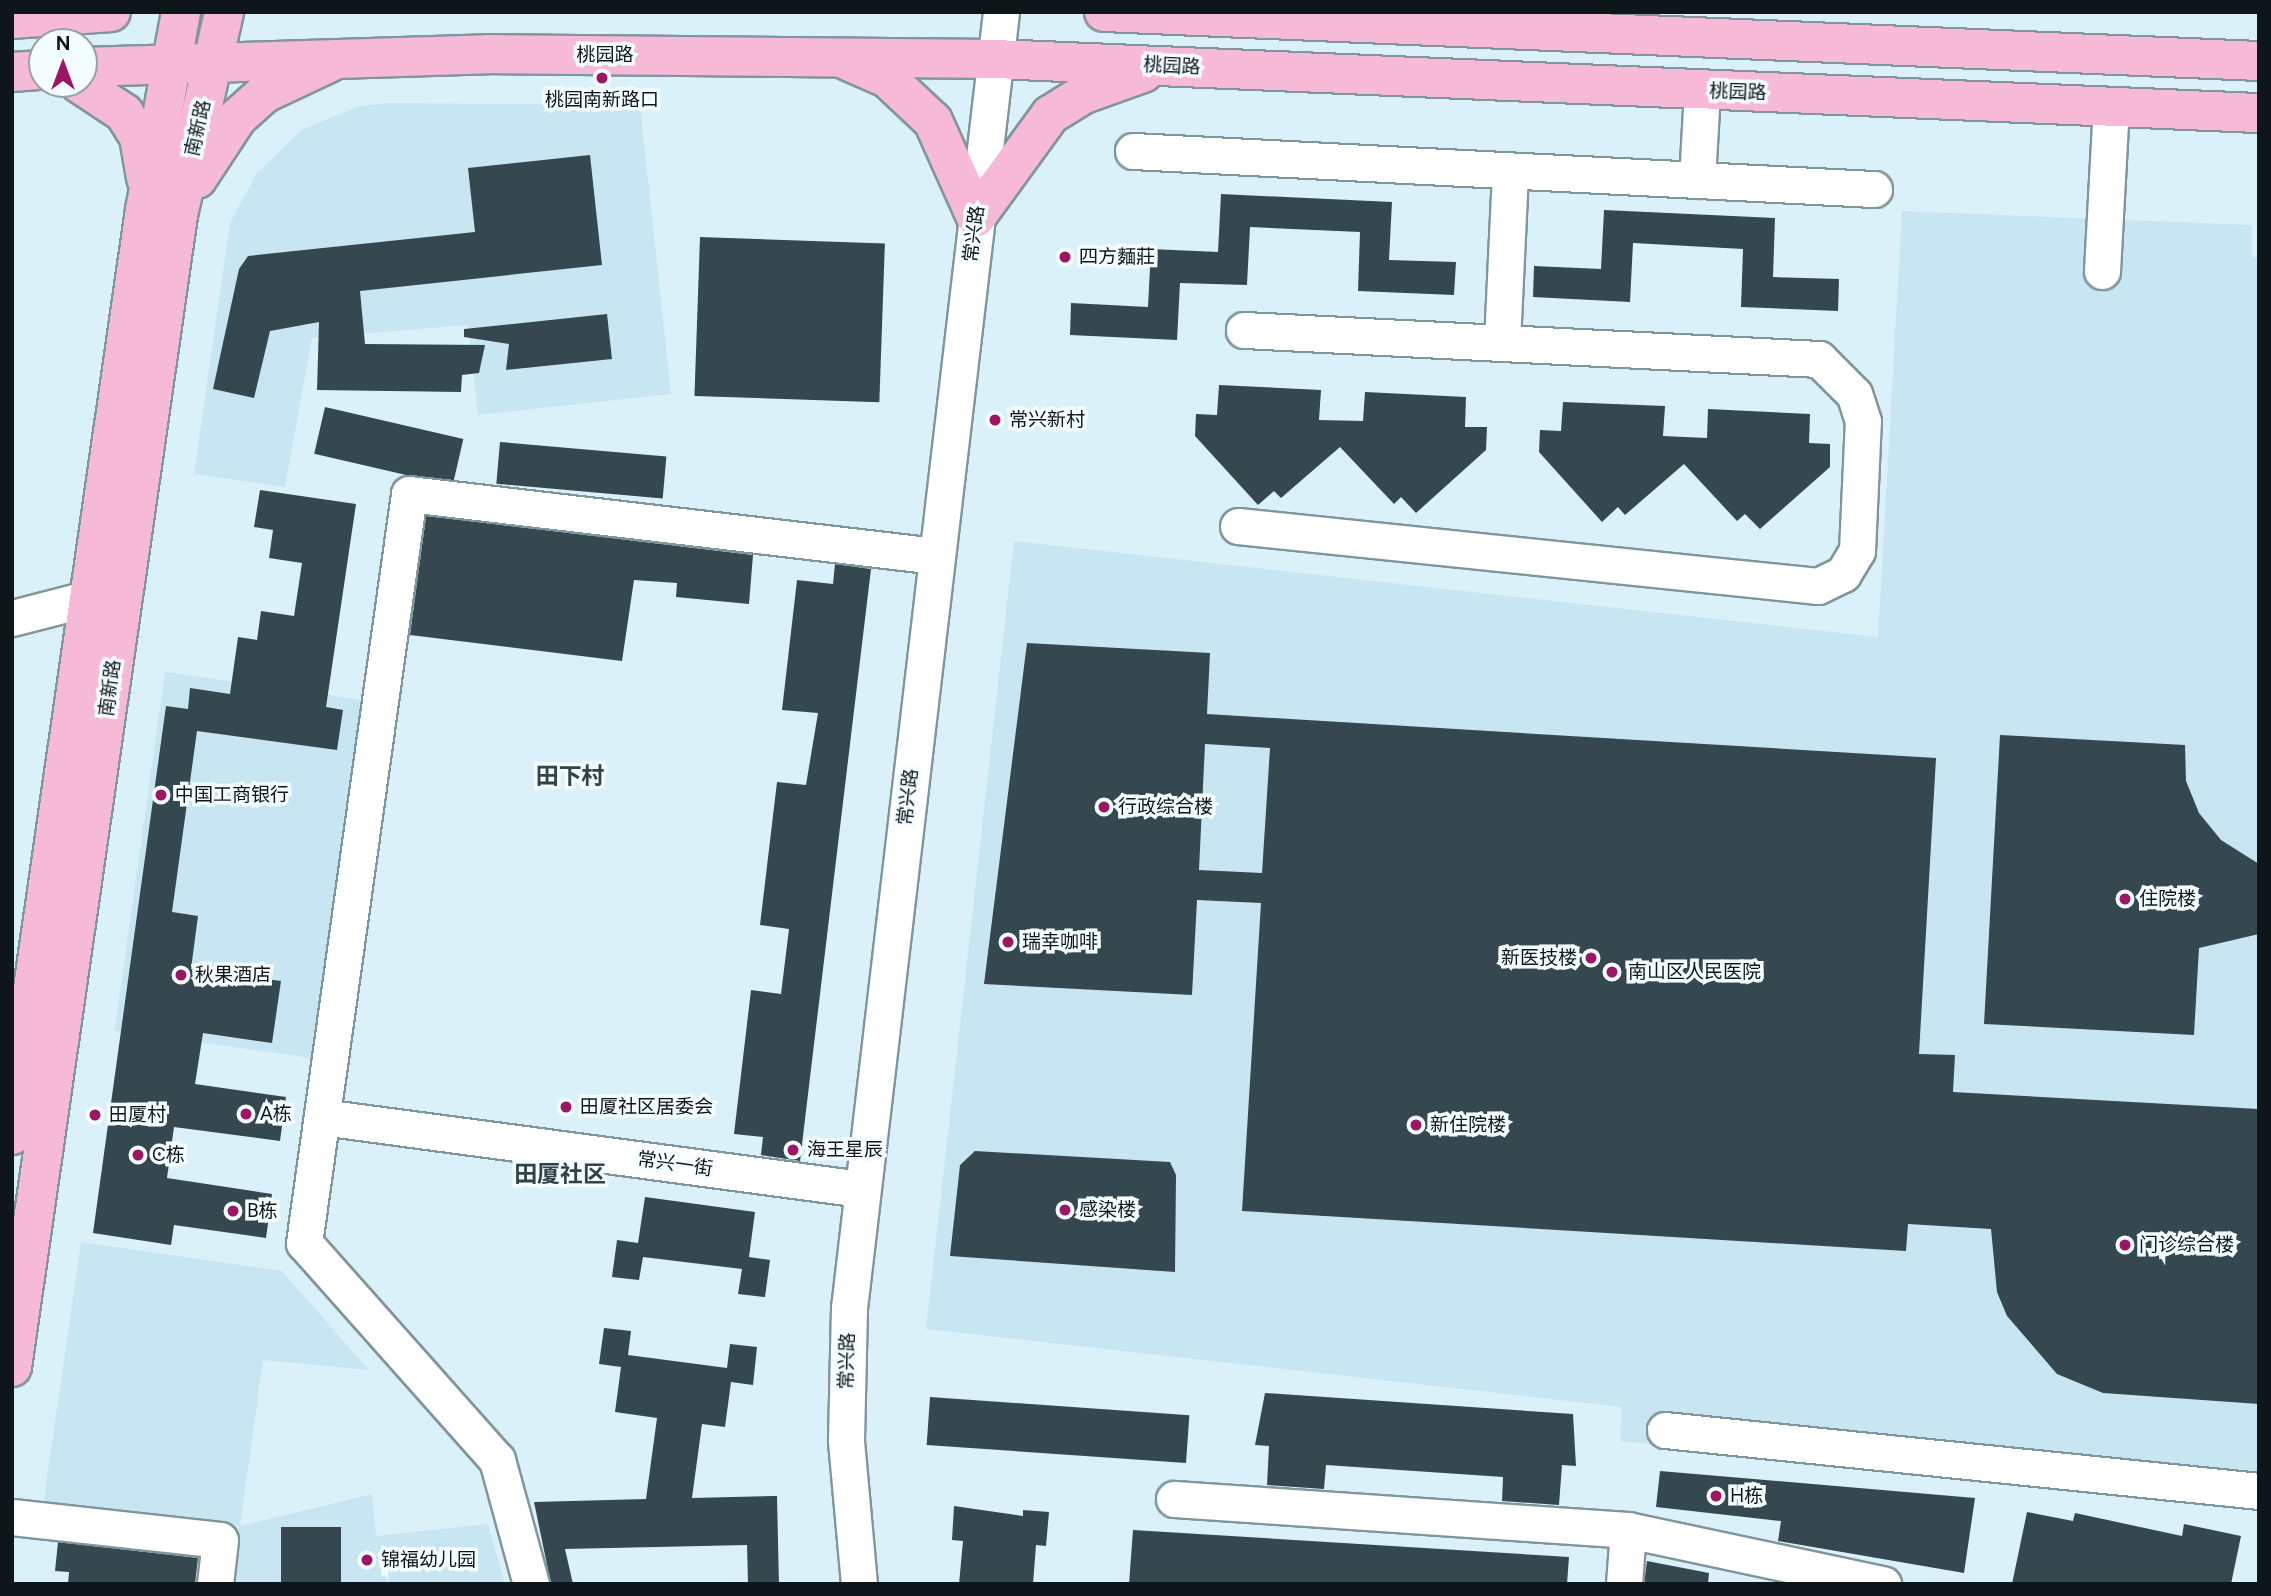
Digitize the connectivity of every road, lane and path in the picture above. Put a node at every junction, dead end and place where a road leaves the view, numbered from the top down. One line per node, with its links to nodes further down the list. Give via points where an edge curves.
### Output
1 (111, 12): 6 (main road)
2 (181, 12): 12 (main road, 南新路)
3 (225, 12): 10 (main road, 南新路)
4 (1001, 12): 11 (street, 常兴路)
5 (1104, 12): 7 (main road)
6 (39, 16)
7 (1586, 23): 13 (main road)
8 (368, 56): 9 (main road, 桃园路); 10 (main road, 桃园路); 24 (main road, via 309,70 265,93)
9 (828, 57): 11 (main road, 桃园路); 25 (main road, via 887,78 920,105 944,139)
10 (214, 58): 12 (main road, 桃园路); 24 (main road, 南新路)
11 (995, 58): 15 (main road, 桃园路); 25 (street, 常兴路)
12 (173, 60): 14 (main road, 桃园路); 24 (main road, 南新路)
13 (2259, 61)
14 (98, 66)
15 (1163, 66): 16 (main road, 桃园路); 25 (main road, via 1084,94 1050,115)
16 (1702, 91): 18 (main road, 桃园路); 22 (street)
17 (98, 92): 24 (main road, via 139,137)
18 (2110, 106): 19 (main road, 桃园路); 26 (street)
19 (2259, 113)
20 (1133, 151): 21 (street)
21 (1510, 172): 22 (street); 28 (street)
22 (1697, 180): 23 (street)
23 (1874, 189)
24 (162, 212): 31 (main road, 南新路); 36 (main road, 南新路)
25 (976, 217): 30 (street, 常兴路)
26 (2102, 271)
27 (1244, 330): 28 (street)
28 (1502, 342): 29 (street, via 1819,359 1836,370 1854,394 1863,421 1857,551 1843,574 1818,586 1786,586)
29 (1238, 526)
30 (936, 556): 33 (street, via 409,494); 35 (street, 常兴路)
31 (90, 598): 32 (street); 34 (main road, 南新路)
32 (12, 618)
33 (322, 1117): 35 (street, 常兴一街); 43 (street, via 304,1243 496,1460)
34 (12, 1135)
35 (862, 1189): 44 (street, 常兴路, via 846,1374)
36 (12, 1367)
37 (1665, 1430): 38 (street)
38 (2259, 1491)
39 (1174, 1499): 41 (street)
40 (12, 1517): 42 (street, via 220,1540)
41 (1628, 1530): 45 (street); 46 (street)
42 (215, 1584)
43 (531, 1584)
44 (859, 1584)
45 (1624, 1584)
46 (1883, 1584)

